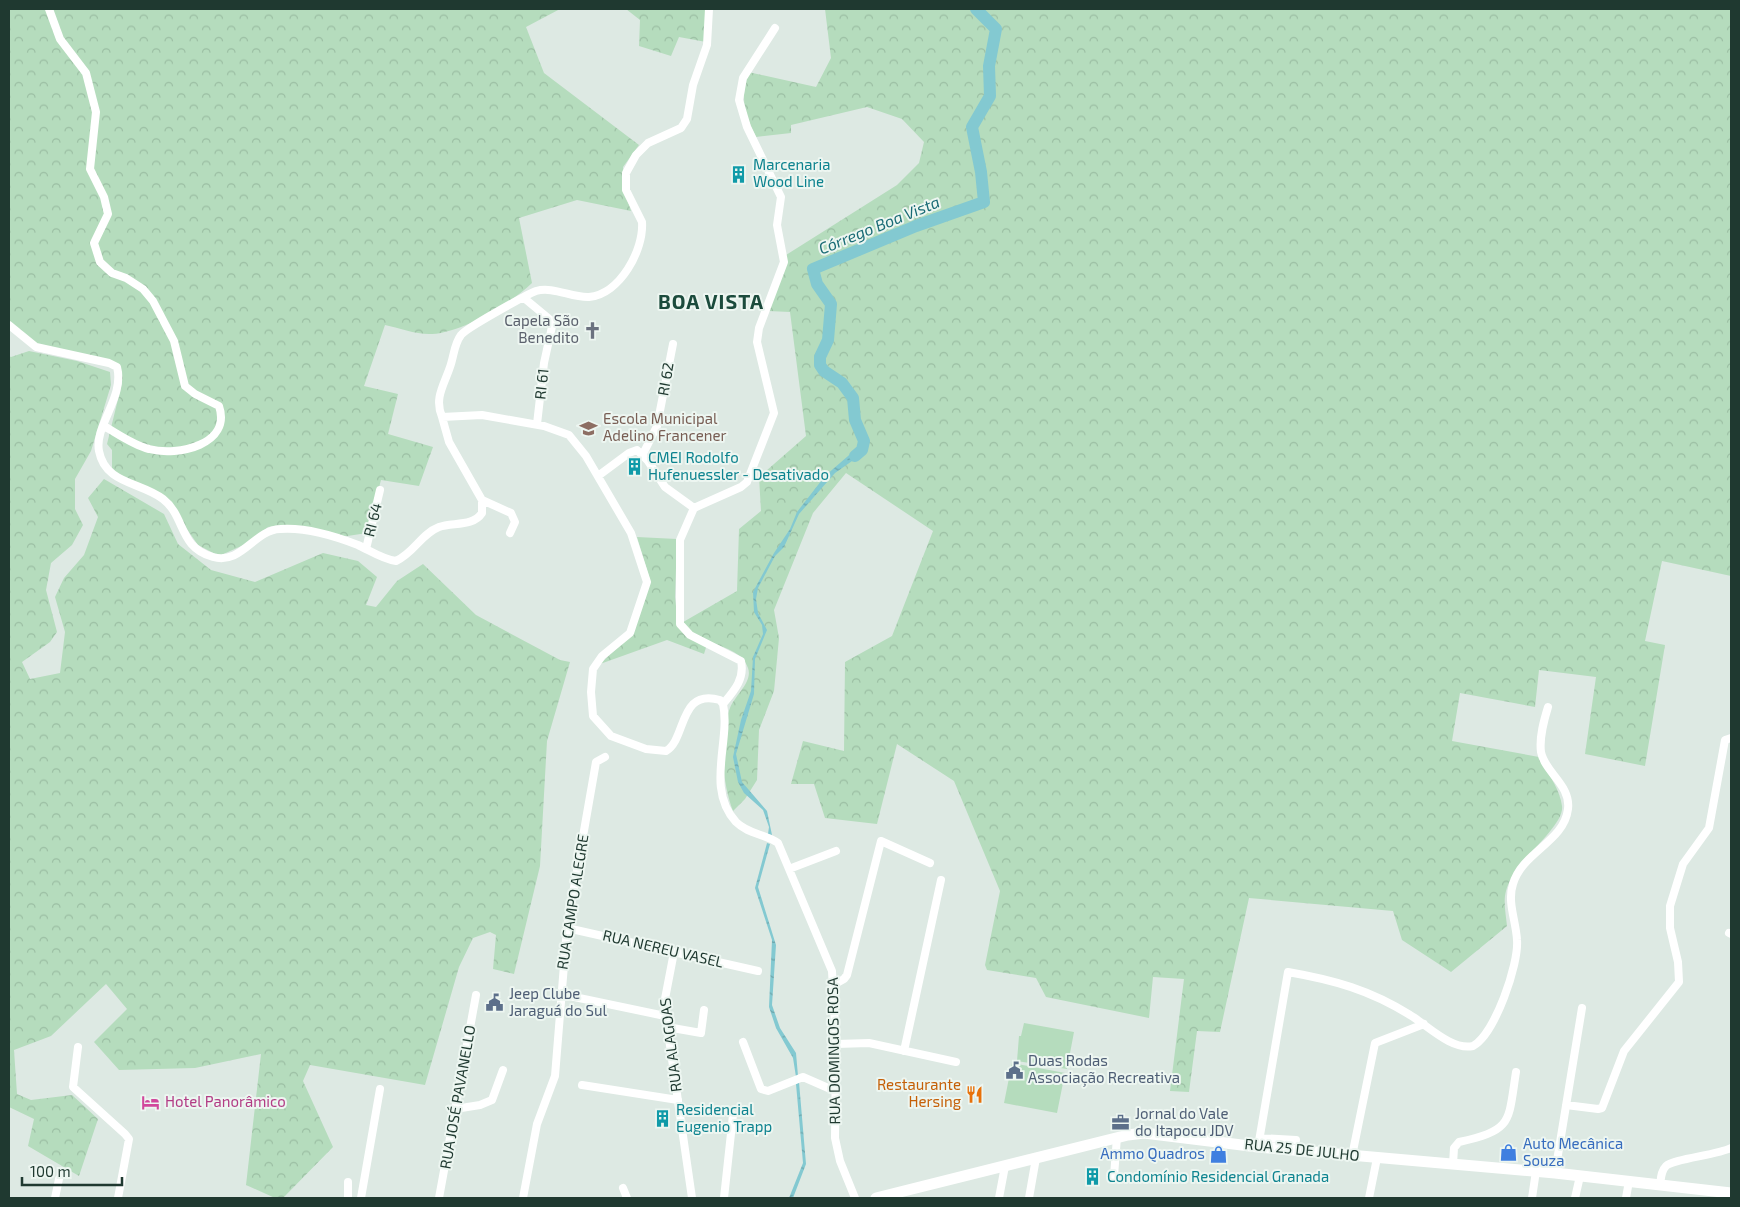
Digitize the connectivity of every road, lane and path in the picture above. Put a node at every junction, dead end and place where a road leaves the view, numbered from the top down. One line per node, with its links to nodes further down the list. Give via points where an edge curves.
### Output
1 (49, 9): 9 (street, via 60,39 86,73 96,112 90,169 104,197 108,214 94,243 100,262 112,273 142,289 153,301 174,341 185,386 219,406 222,415 221,426 214,436 199,446 179,451 139,446)
2 (709, 9): 4 (street, via 707,44 693,84 687,120 681,128 648,144 636,155 626,173 626,190 643,228 628,269 618,282 596,296 538,290)
3 (775, 28): 14 (street, via 743,78 739,100 747,127 781,197 777,225 783,268 759,328 757,342 774,413 747,482)
4 (524, 298): 7 (street, via 467,328 461,335 438,400); 8 (street, RI 61, via 553,322 544,363)
5 (9, 325): 9 (street, via 36,347 117,367 119,386)
6 (673, 344): 10 (street, RI 62, via 656,426)
7 (442, 417): 8 (street, via 482,415); 13 (street, via 449,442)
8 (537, 424): 11 (street, via 569,435)
9 (104, 426): 16 (street, via 98,449 106,467 122,481 165,500 196,550 219,558 237,554 268,531 282,528 317,533)
10 (643, 454): 11 (street, via 633,451); 14 (street, via 661,483)
11 (598, 476): 17 (street, via 631,533 647,582 630,633 602,656 593,668 594,716 611,736 662,752 671,748 686,714 695,704 707,698 720,700)
12 (380, 490): 16 (street, RI 64)
13 (482, 500): 15 (street, via 511,513 515,522); 16 (street, via 480,517 431,530 411,552 396,561)
14 (694, 508): 17 (street, via 680,540 680,624 690,635 741,661 740,681)
15 (510, 533)
16 (366, 549)
17 (723, 704): 23 (street, RUA DOMINGOS ROSA, via 720,778 726,805 736,822 745,829 776,841)
18 (1548, 707): 34 (street, via 1542,728 1541,752 1564,791 1568,808 1560,830 1532,855 1513,882 1511,898 1517,957 1500,1005 1487,1034 1474,1046 1456,1044)
19 (1729, 738): 47 (street, via 1709,828 1683,864 1670,906 1670,928 1679,982 1624,1051 1602,1108)
20 (605, 758): 25 (street, RUA CAMPO ALEGRE, via 596,762)
21 (836, 851): 23 (street)
22 (930, 863): 28 (street, via 881,841 848,975)
23 (789, 869): 28 (street, RUA DOMINGOS ROSA, via 829,958)
24 (941, 880): 39 (street)
25 (567, 928): 26 (street, RUA NEREU VASEL); 29 (street, RUA CAMPO ALEGRE)
26 (674, 952): 27 (street, RUA NEREU VASEL); 33 (street, RUA ALAGOAS, via 664,993)
27 (758, 971)
28 (835, 984): 37 (street, RUA DOMINGOS ROSA)
29 (560, 994): 33 (street); 76 (street, RUA CAMPO ALEGRE, via 555,1076 537,1124)
30 (476, 995): 48 (street, RUA JOSÉ PAVANELLO)
31 (1582, 1008): 47 (street)
32 (704, 1010): 35 (street, via 702,1033)
33 (665, 1016): 35 (street, RUA ALAGOAS)
34 (1424, 1024): 52 (street, via 1384,1000 1339,982 1288,972); 54 (street, via 1375,1042)
35 (667, 1027): 46 (street, RUA ALAGOAS)
36 (743, 1042): 45 (street, via 761,1089 768,1091 803,1078)
37 (836, 1044): 39 (street, via 869,1043); 45 (street, RUA DOMINGOS ROSA)
38 (78, 1047): 72 (street, via 73,1087 129,1139)
39 (904, 1051): 40 (street)
40 (956, 1062)
41 (503, 1070): 48 (street, via 492,1100)
42 (1516, 1072): 57 (street, via 1507,1121 1502,1128 1459,1142 1454,1148)
43 (582, 1085): 46 (street)
44 (380, 1089): 74 (street)
45 (835, 1090): 80 (street, RUA DOMINGOS ROSA, via 836,1149)
46 (678, 1100): 78 (street, RUA ALAGOAS)
47 (1566, 1105): 60 (street)
48 (455, 1110): 75 (street, RUA JOSÉ PAVANELLO)
49 (733, 1115): 79 (street)
50 (1117, 1137): 52 (main road, RUA 25 DE JULHO, via 1152,1133); 55 (main road, RUA 25 DE JULHO); 62 (street, via 1114,1176)
51 (1296, 1140): 52 (street)
52 (1259, 1142): 54 (main road, RUA 25 DE JULHO)
53 (1731, 1148): 66 (street, via 1714,1155 1670,1163 1663,1170)
54 (1352, 1156): 56 (main road, RUA 25 DE JULHO)
55 (1036, 1158): 58 (main road, RUA 25 DE JULHO); 84 (street)
56 (1377, 1158): 57 (main road, RUA 25 DE JULHO); 85 (street)
57 (1453, 1164): 59 (main road, RUA 25 DE JULHO)
58 (1005, 1166): 67 (main road, RUA 25 DE JULHO); 83 (street)
59 (1536, 1171): 60 (main road, RUA 25 DE JULHO); 86 (street)
60 (1555, 1173): 61 (main road, RUA 25 DE JULHO)
61 (1580, 1176): 64 (main road, RUA 25 DE JULHO); 87 (street)
62 (1128, 1178)
63 (58, 1179): 71 (street)
64 (1629, 1181): 66 (main road, RUA 25 DE JULHO); 88 (street)
65 (348, 1182): 73 (street)
66 (1660, 1185): 70 (main road, RUA 25 DE JULHO)
67 (921, 1187): 81 (main road, RUA 25 DE JULHO); 82 (main road)
68 (623, 1188): 77 (street)
69 (1731, 1193): 70 (main road, RUA 25 DE JULHO)
70 (1705, 1194)
71 (55, 1198)
72 (118, 1198)
73 (348, 1198)
74 (361, 1198)
75 (440, 1198)
76 (523, 1198)
77 (627, 1198)
78 (692, 1198)
79 (724, 1198)
80 (855, 1198)
81 (879, 1198)
82 (905, 1198)
83 (999, 1198)
84 (1029, 1198)
85 (1369, 1198)
86 (1532, 1198)
87 (1575, 1198)
88 (1626, 1198)

